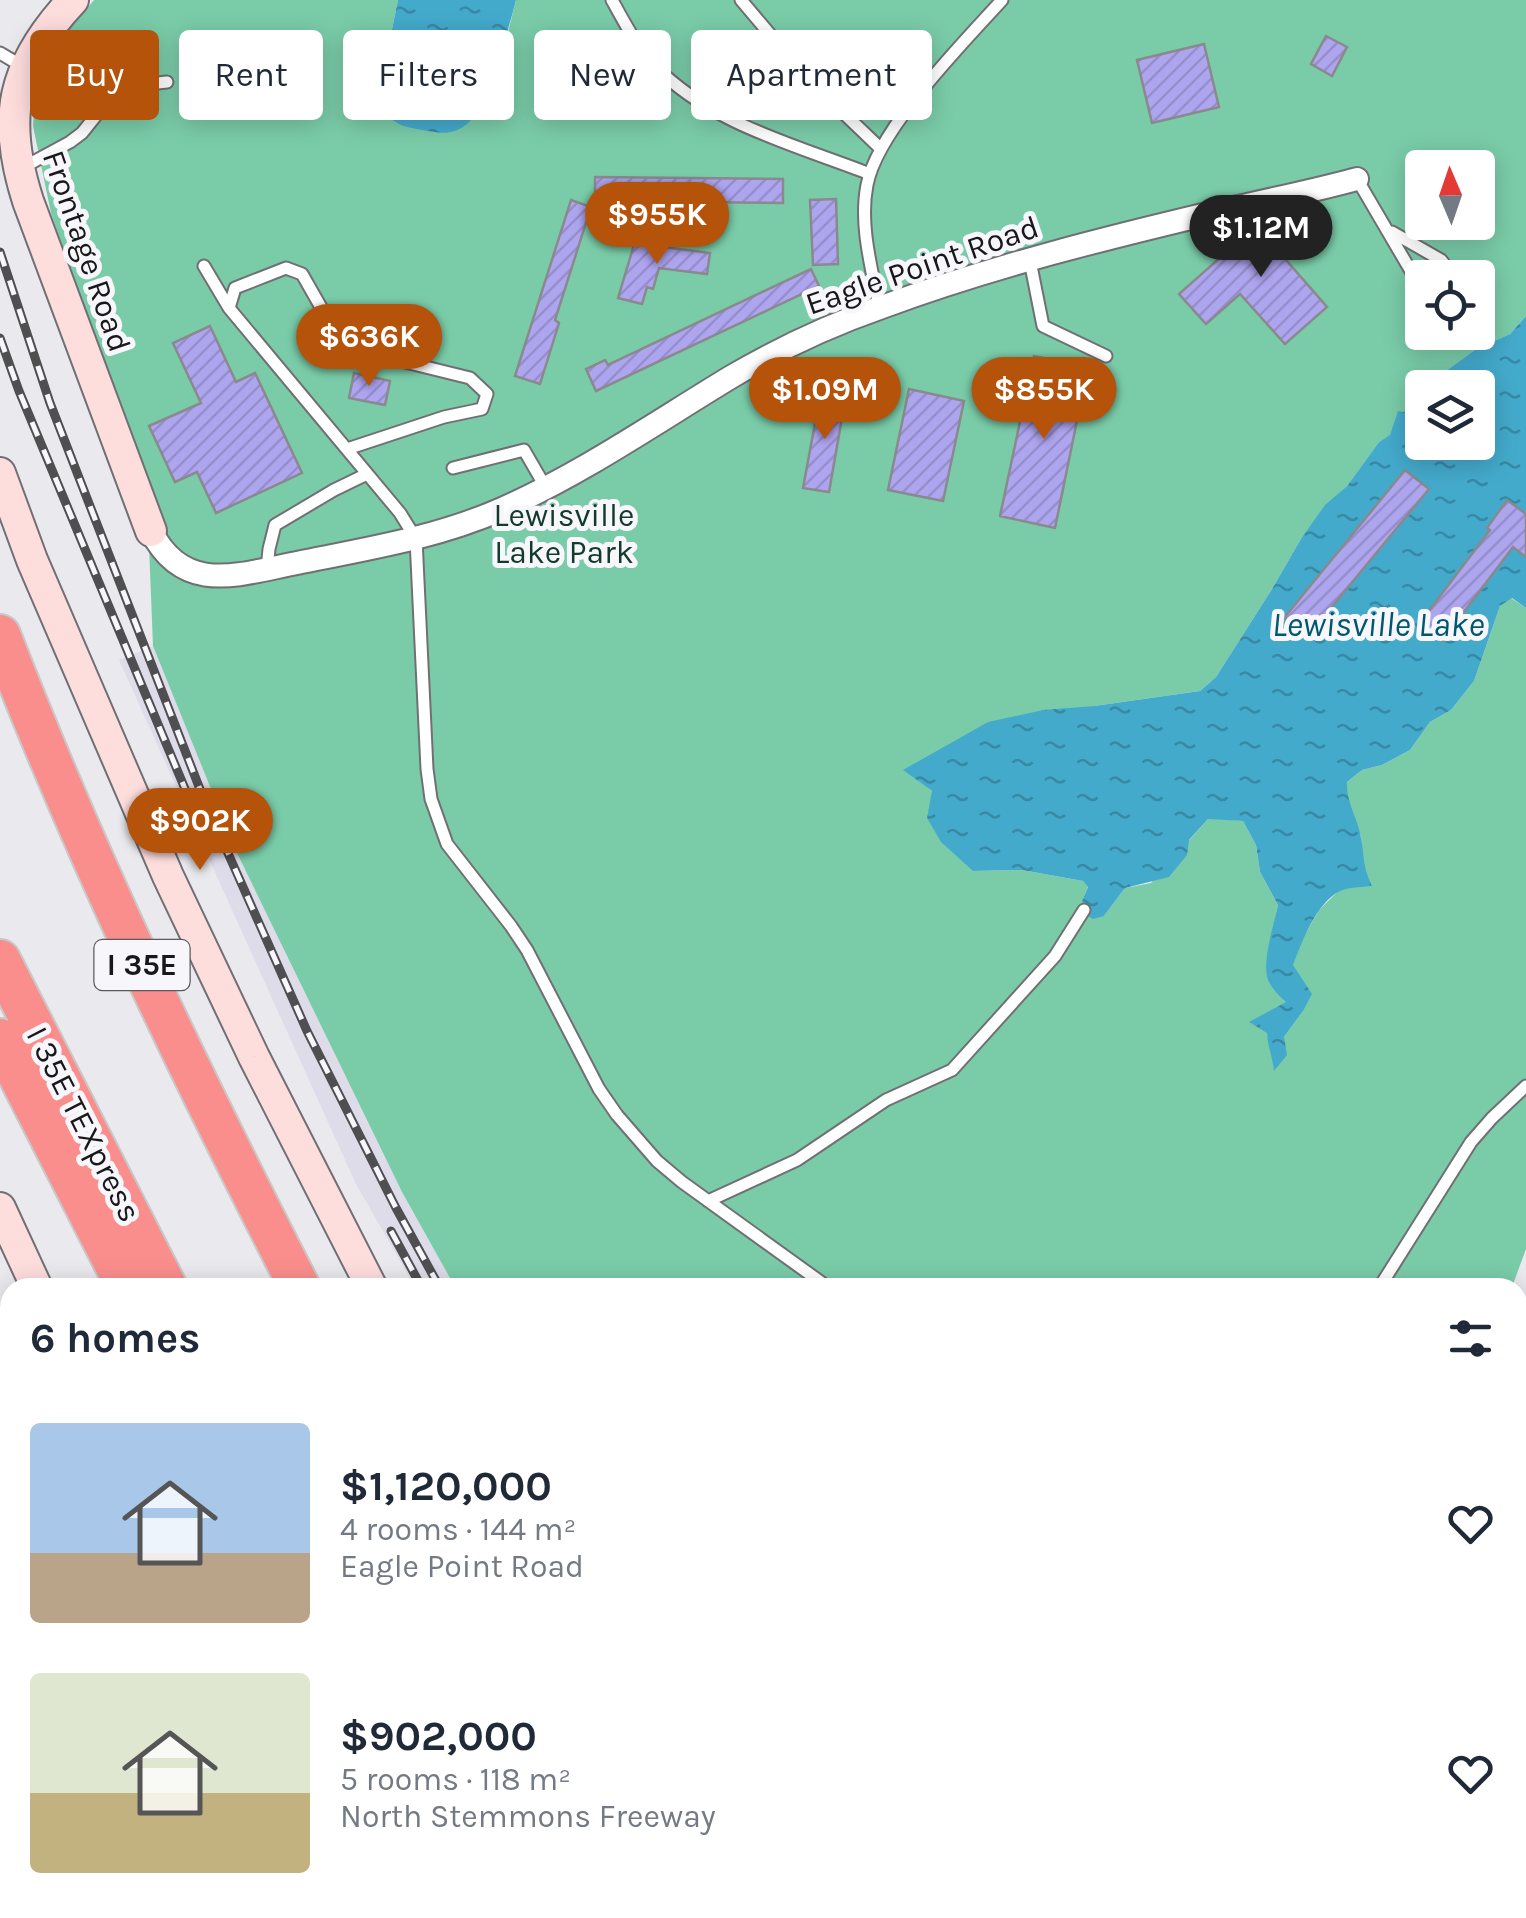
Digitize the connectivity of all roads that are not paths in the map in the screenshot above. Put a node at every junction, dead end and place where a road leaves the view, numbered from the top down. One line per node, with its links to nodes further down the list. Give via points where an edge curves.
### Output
1 (73, 0): 5 (main road, Frontage Road)
2 (612, 0): 9 (lane, via 652,64 700,104)
3 (741, 0): 7 (lane, via 806,78)
4 (1002, 0): 7 (lane)
5 (13, 60): 8 (main road, Frontage Road, via 20,82 13,124)
6 (167, 82): 8 (lane, via 114,93 82,133)
7 (881, 149): 9 (lane)
8 (19, 169): 24 (main road, Frontage Road)
9 (870, 174): 17 (lane, via 865,206)
10 (1357, 179): 11 (lane); 14 (street, Eagle Point Road)
11 (1388, 230): 12 (lane); 13 (lane)
12 (1405, 260)
13 (1441, 260)
14 (1030, 261): 17 (street, Eagle Point Road); 18 (lane, via 1043,326)
15 (204, 266): 16 (lane)
16 (230, 308): 19 (lane); 19 (lane, via 235,288 286,268 302,274 347,354 470,378 486,394 482,409)
17 (879, 308): 23 (street, Eagle Point Road, via 760,361)
18 (1106, 356)
19 (347, 449): 22 (lane)
20 (453, 468): 23 (lane, via 524,450)
21 (0, 473): 38 (main road, via 168,876)
22 (366, 474): 25 (lane); 26 (lane, via 275,524)
23 (546, 488): 25 (street, Eagle Point Road)
24 (151, 531): 26 (street, Eagle Point Road, via 189,572)
25 (416, 539): 26 (street, Eagle Point Road); 32 (lane, via 427,769 447,844 527,950 617,1116 657,1162)
26 (267, 568)
27 (0, 634): 37 (highway, I 35E, via 168,1021)
28 (1084, 910): 32 (lane, via 1054,956 952,1070 886,1100 797,1160)
29 (0, 960): 36 (highway, I 35E TEXpress)
30 (0, 1039): 35 (highway)
31 (1526, 1086): 40 (lane, via 1470,1142)
32 (708, 1202): 39 (lane)
33 (0, 1208): 34 (main road)
34 (32, 1278)
35 (122, 1278)
36 (162, 1278)
37 (295, 1278)
38 (367, 1278)
39 (815, 1278)
40 (1385, 1278)

